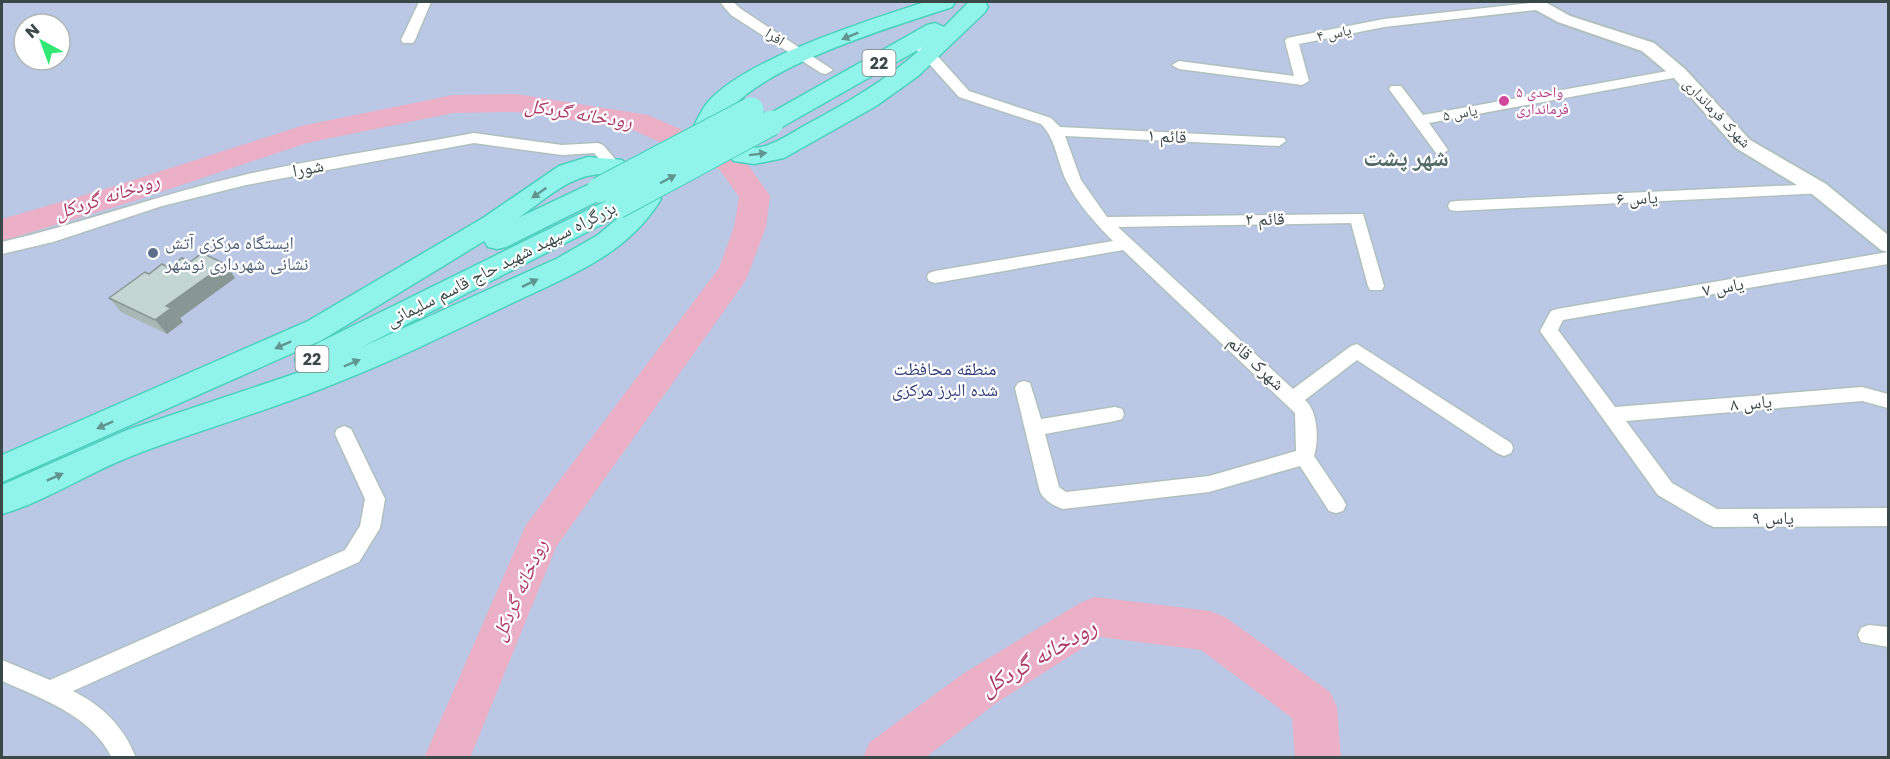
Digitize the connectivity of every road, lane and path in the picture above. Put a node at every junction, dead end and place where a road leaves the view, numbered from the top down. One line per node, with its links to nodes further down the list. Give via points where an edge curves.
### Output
1 (425, 2): 6 (street)
2 (726, 2): 8 (street, افرا)
3 (946, 2): 8 (highway, one-way to 8); 10 (highway, بزرگراه سپهبد شهید حاج قاسم سلیمانی / 22)
4 (982, 4): 7 (highway)
5 (1538, 4): 9 (street, یاس ۴, via 1384,23 1292,41 1302,81); 11 (street, شهرک فرمانداری, via 1564,20 1648,47)
6 (408, 40)
7 (921, 47): 8 (highway, one-way to 7, via 724,98 708,116 706,126 743,155 775,152 868,101 910,71); 13 (highway, بزرگراه سپهبد شهید حاج قاسم سلیمانی / 22); 15 (street, via 963,94 1046,121)
8 (802, 54): 10 (street, افرا)
9 (1179, 65)
10 (826, 70): 13 (highway, بزرگراه سپهبد شهید حاج قاسم سلیمانی / 22)
11 (1679, 73): 14 (street, یاس ۵); 20 (street, شهرک فرمانداری, via 1743,144)
12 (1396, 89): 14 (street)
13 (761, 117): 19 (highway, بزرگراه سپهبد شهید حاج قاسم سلیمانی / 22, bridge)
14 (1419, 120): 17 (street, یاس ۵)
15 (1056, 131): 16 (street, قائم ۱); 22 (street, شهرک قائم, via 1074,181)
16 (1279, 141)
17 (1441, 150)
18 (565, 161): 19 (highway, via 588,165); 25 (street, شورا, via 474,138 246,180); 29 (highway, one-way to 29, via 492,224)
19 (610, 187): 29 (highway, بزرگراه سپهبد شهید حاج قاسم سلیمانی / 22); 37 (highway, بزرگراه سپهبد شهید حاج قاسم سلیمانی / 22, via 324,353); 37 (highway, one-way to 19, via 315,378 426,332 561,268 614,237 643,213 648,200)
20 (1819, 189): 21 (street, یاس ۶); 24 (street, شهرک فرمانداری)
21 (1456, 206)
22 (1103, 222): 23 (street, شهرک قائم); 28 (street, قائم ۲, via 1357,218)
23 (1127, 244): 27 (street); 31 (street, شهرک قائم)
24 (1888, 245)
25 (2, 248)
26 (1888, 258): 34 (street, یاس ۷, via 1557,315 1549,331)
27 (935, 277)
28 (1376, 285)
29 (312, 332): 40 (highway, بزرگراه سپهبد شهید حاج قاسم سلیمانی / 22, one-way to 40)
30 (1024, 388): 35 (street)
31 (1294, 398): 38 (street, via 1357,351); 39 (street, شهرک قائم, via 1304,410)
32 (1888, 401): 34 (street, یاس ۸, via 1862,394)
33 (1115, 414): 35 (street)
34 (1612, 414): 43 (street, یاس ۹, via 1665,489 1714,518)
35 (1034, 428): 39 (street, via 1050,492 1063,501 1209,484)
36 (344, 434): 45 (street, via 375,499 370,528 352,556)
37 (120, 447): 41 (highway, بزرگراه سپهبد شهید حاج قاسم سلیمانی / 22, one-way to 37)
38 (1504, 448)
39 (1304, 457): 42 (street)
40 (2, 470)
41 (2, 500)
42 (1336, 505)
43 (1888, 517)
44 (2, 670): 45 (street)
45 (49, 691): 46 (street, via 83,707 119,744)
46 (125, 758)

